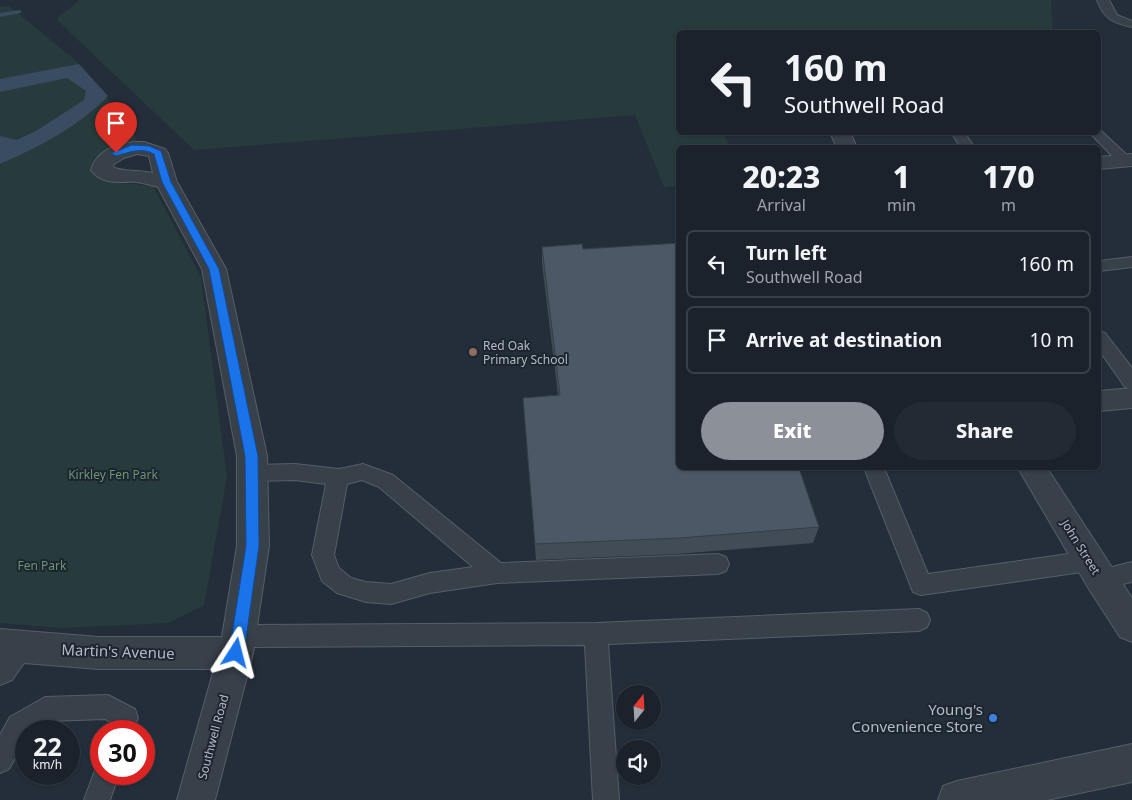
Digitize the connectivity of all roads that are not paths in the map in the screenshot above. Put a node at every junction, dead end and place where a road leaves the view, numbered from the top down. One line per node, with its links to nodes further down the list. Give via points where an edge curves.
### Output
1 (1103, 0): 2 (lane, via 1106,10 1115,20)
2 (1132, 24)
3 (1099, 135): 4 (lane)
4 (1128, 160): 5 (street)
5 (1101, 163)
6 (166, 182): 15 (street, Southwell Road, via 214,269 252,456)
7 (1132, 262): 8 (lane)
8 (1101, 266)
9 (1101, 340): 10 (lane)
10 (1132, 382)
11 (1132, 398): 12 (street)
12 (1101, 401)
13 (875, 470): 18 (lane, via 921,585)
14 (1033, 470): 18 (street, John Street)
15 (252, 473): 16 (lane, via 295,472); 24 (street, Southwell Road, via 253,546)
16 (339, 477): 20 (lane, via 363,472 386,481); 20 (lane, via 323,555 330,574 345,586 391,594 430,582)
17 (718, 564): 20 (lane)
18 (1095, 570): 19 (lane); 22 (street, John Street)
19 (1132, 572)
20 (497, 573)
21 (919, 620): 23 (lane)
22 (1132, 626)
23 (596, 634): 24 (lane); 33 (lane)
24 (238, 645): 25 (street, Martin's Avenue, via 98,653); 32 (street, Southwell Road)
25 (5, 653)
26 (125, 720): 27 (lane, via 108,707 44,709 19,726)
27 (0, 760)
28 (1132, 763): 30 (street)
29 (102, 785): 31 (lane)
30 (1016, 794): 34 (street)
31 (97, 800)
32 (196, 800)
33 (606, 800)
34 (957, 800)

